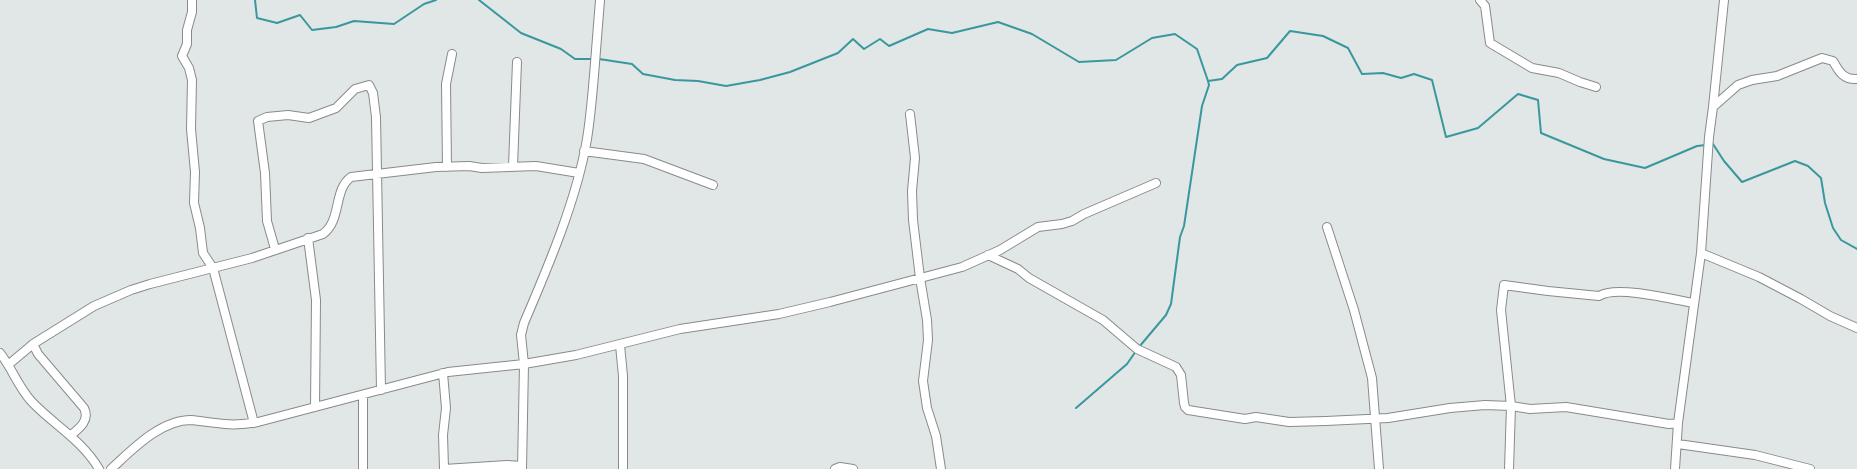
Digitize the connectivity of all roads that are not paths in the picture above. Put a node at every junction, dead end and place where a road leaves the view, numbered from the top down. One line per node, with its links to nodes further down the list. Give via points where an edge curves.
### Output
1 (192, 0): 23 (street, via 192,12 186,30 187,44 182,56 192,80 194,203 203,253)
2 (600, 0): 11 (street, via 599,29)
3 (1480, 0): 8 (street, via 1486,6 1490,43 1532,68 1559,73)
4 (1724, 0): 9 (street)
5 (452, 54): 13 (street, via 446,84)
6 (518, 62): 12 (street)
7 (1857, 79): 9 (street, via 1846,78 1833,61 1822,58 1777,76 1738,85)
8 (1596, 87)
9 (1713, 107): 21 (street)
10 (910, 114): 24 (street, via 915,148 913,220)
11 (584, 151): 15 (street); 17 (street, via 644,159)
12 (513, 166): 13 (street); 15 (street, via 536,166)
13 (446, 167): 14 (street)
14 (375, 173): 19 (street, via 346,180 342,185 328,230); 20 (street, via 376,117 373,93 369,85 355,89 336,108 310,118 288,115 267,117 258,122 265,173 267,221); 33 (street, via 379,235)
15 (579, 173): 30 (street, via 551,256 524,324 521,335)
16 (1156, 183): 22 (street, via 1072,221 1038,227)
17 (713, 185)
18 (1327, 227): 37 (street, via 1354,310 1372,378)
19 (308, 238): 20 (street); 36 (street, via 316,300)
20 (275, 249): 23 (street)
21 (1700, 253): 25 (street); 26 (street, via 1759,277)
22 (988, 256): 24 (street); 37 (street, via 1018,269 1029,278 1103,320 1137,349 1176,367 1181,375 1184,403 1188,410 1245,419 1256,417 1289,422)
23 (213, 268): 27 (street, via 150,284 94,306); 38 (street)
24 (920, 278): 28 (street, via 779,314 680,329); 50 (street, via 928,340 923,381)
25 (1693, 303): 35 (street, via 1617,291 1604,292 1599,296 1504,285 1501,310); 39 (street)
26 (1857, 328)
27 (33, 344): 31 (street); 40 (street, via 38,354 87,413 86,419)
28 (620, 345): 30 (street); 47 (street, via 623,376)
29 (0, 353): 31 (street)
30 (524, 364): 32 (street); 42 (street)
31 (8, 365): 40 (street, via 32,402)
32 (443, 374): 33 (street); 46 (street, via 446,408 443,435)
33 (381, 390): 34 (street)
34 (363, 396): 36 (street); 45 (street)
35 (1512, 406): 37 (street, via 1450,408); 39 (street, via 1530,410 1577,408 1669,424); 52 (street)
36 (315, 407): 38 (street)
37 (1375, 420): 51 (street)
38 (254, 423): 44 (street, via 224,424 189,420 178,422 155,433)
39 (1678, 423): 41 (street)
40 (71, 435): 43 (street)
41 (1678, 444): 53 (street); 54 (street, via 1755,456)
42 (522, 468): 46 (street, via 507,465)
43 (99, 469)
44 (111, 469)
45 (363, 469)
46 (444, 469)
47 (623, 469)
48 (835, 469): 49 (street)
49 (854, 469)
50 (941, 469)
51 (1379, 469)
52 (1509, 469)
53 (1675, 469)
54 (1810, 469)

